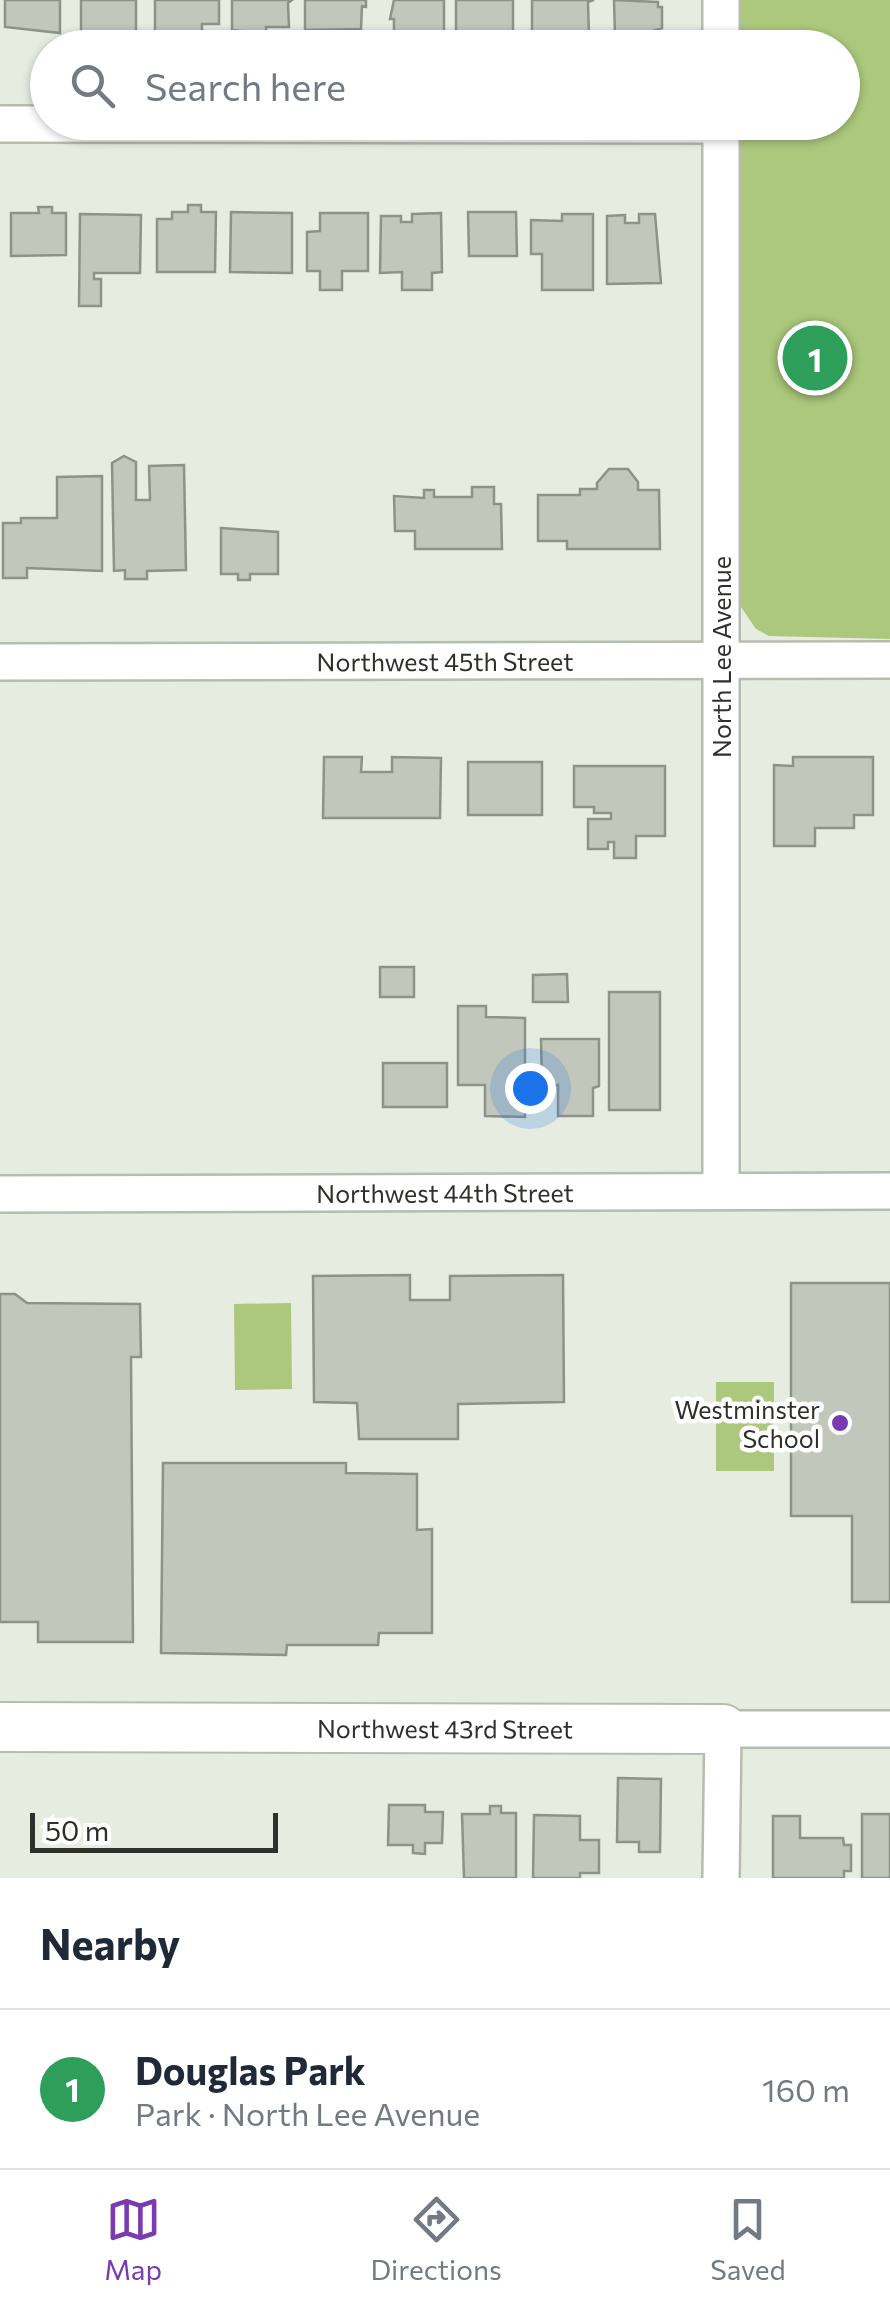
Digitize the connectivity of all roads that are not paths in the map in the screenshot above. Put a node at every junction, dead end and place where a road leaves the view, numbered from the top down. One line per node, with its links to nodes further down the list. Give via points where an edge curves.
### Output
1 (721, 0): 2 (street)
2 (721, 30)
3 (0, 124): 4 (street)
4 (30, 124)
5 (721, 140): 6 (street, North Lee Avenue)
6 (721, 659): 7 (street, Northwest 45th Street); 8 (street, Northwest 45th Street); 9 (street, North Lee Avenue)
7 (890, 660)
8 (0, 662)
9 (721, 1191): 10 (street, Northwest 44th Street); 11 (street, Northwest 44th Street)
10 (890, 1191)
11 (0, 1194)
12 (0, 1728): 13 (street, Northwest 43rd Street)
13 (724, 1728): 14 (street, Northwest 43rd Street); 15 (street)
14 (890, 1728)
15 (722, 1878)

